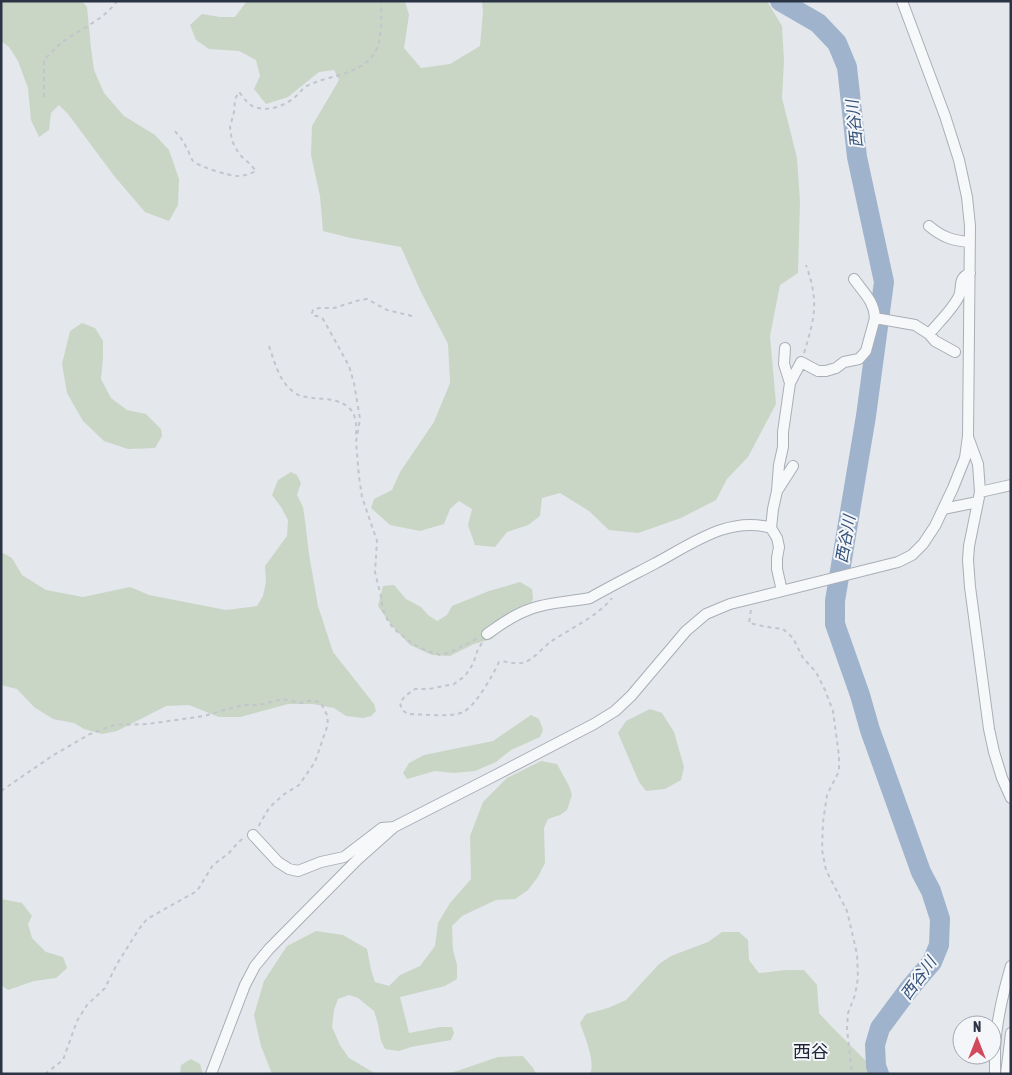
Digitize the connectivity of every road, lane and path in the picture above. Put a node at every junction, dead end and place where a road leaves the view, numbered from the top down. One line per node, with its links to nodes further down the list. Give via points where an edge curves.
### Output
1 (117, 1): 4 (path, via 44,60)
2 (381, 1): 5 (path, via 380,34 375,53 365,64 306,86 295,98 279,107 258,108 239,92 230,127 232,141 239,154 256,171 238,176 226,175 197,165)
3 (902, 1): 7 (street, via 959,160 967,197)
4 (44, 97)
5 (175, 131)
6 (929, 226): 7 (street, via 939,234)
7 (970, 242): 9 (street)
8 (806, 265): 17 (path, via 815,300 813,323)
9 (970, 273): 13 (street, via 962,279 960,295 954,304); 19 (street)
10 (854, 280): 12 (street, via 872,303)
11 (412, 316): 20 (path, via 387,310 367,299 313,310 313,316 323,320 349,366 360,419)
12 (879, 319): 13 (street, via 915,324); 17 (street, via 866,351 859,359 826,371 818,371)
13 (929, 334): 16 (street)
14 (269, 346): 20 (path, via 280,377 297,395 342,402 352,410 356,419)
15 (784, 348): 18 (street, via 784,364)
16 (956, 352)
17 (801, 362): 18 (street)
18 (790, 382): 23 (street)
19 (968, 436): 24 (street, via 978,464); 25 (street, via 965,458)
20 (356, 442): 30 (path, via 362,496 377,541 375,572 388,621 413,644 440,655)
21 (793, 466): 23 (street)
22 (1011, 486): 24 (street)
23 (777, 491): 26 (street)
24 (979, 497): 25 (street); 32 (street, via 969,546 970,587 991,736 996,761)
25 (943, 509): 27 (street, via 923,544 898,562)
26 (771, 528): 27 (street, via 779,547 777,569); 30 (street, via 762,525 732,526 710,534 590,598 528,610)
27 (782, 591): 28 (street)
28 (754, 598): 33 (street, via 706,614 686,631 615,711); 39 (path, via 749,623 783,629 793,638 803,658 816,672 833,711 839,771 827,795 822,850 826,870 847,910 857,954 858,978 847,1029)
29 (612, 599): 30 (path, via 594,616 567,631 526,662 498,662 470,708 462,713 408,714 402,710 400,703 415,689 454,684 465,676)
30 (487, 634)
31 (1, 791): 34 (path, via 82,738 114,725 204,716 283,699 300,703 313,700 321,704 328,724 315,762 299,786 269,808)
32 (1011, 798)
33 (394, 827): 34 (street, via 382,828 344,857 298,870 278,862); 38 (street, via 357,860 255,966)
34 (253, 836): 37 (path, via 244,838 213,866 197,891 147,919 130,942 105,988 76,1021 63,1060)
35 (1011, 966): 40 (street, via 997,1027)
36 (1011, 1034): 41 (street)
37 (45, 1074)
38 (212, 1074)
39 (852, 1074)
40 (995, 1074)
41 (1006, 1074)

